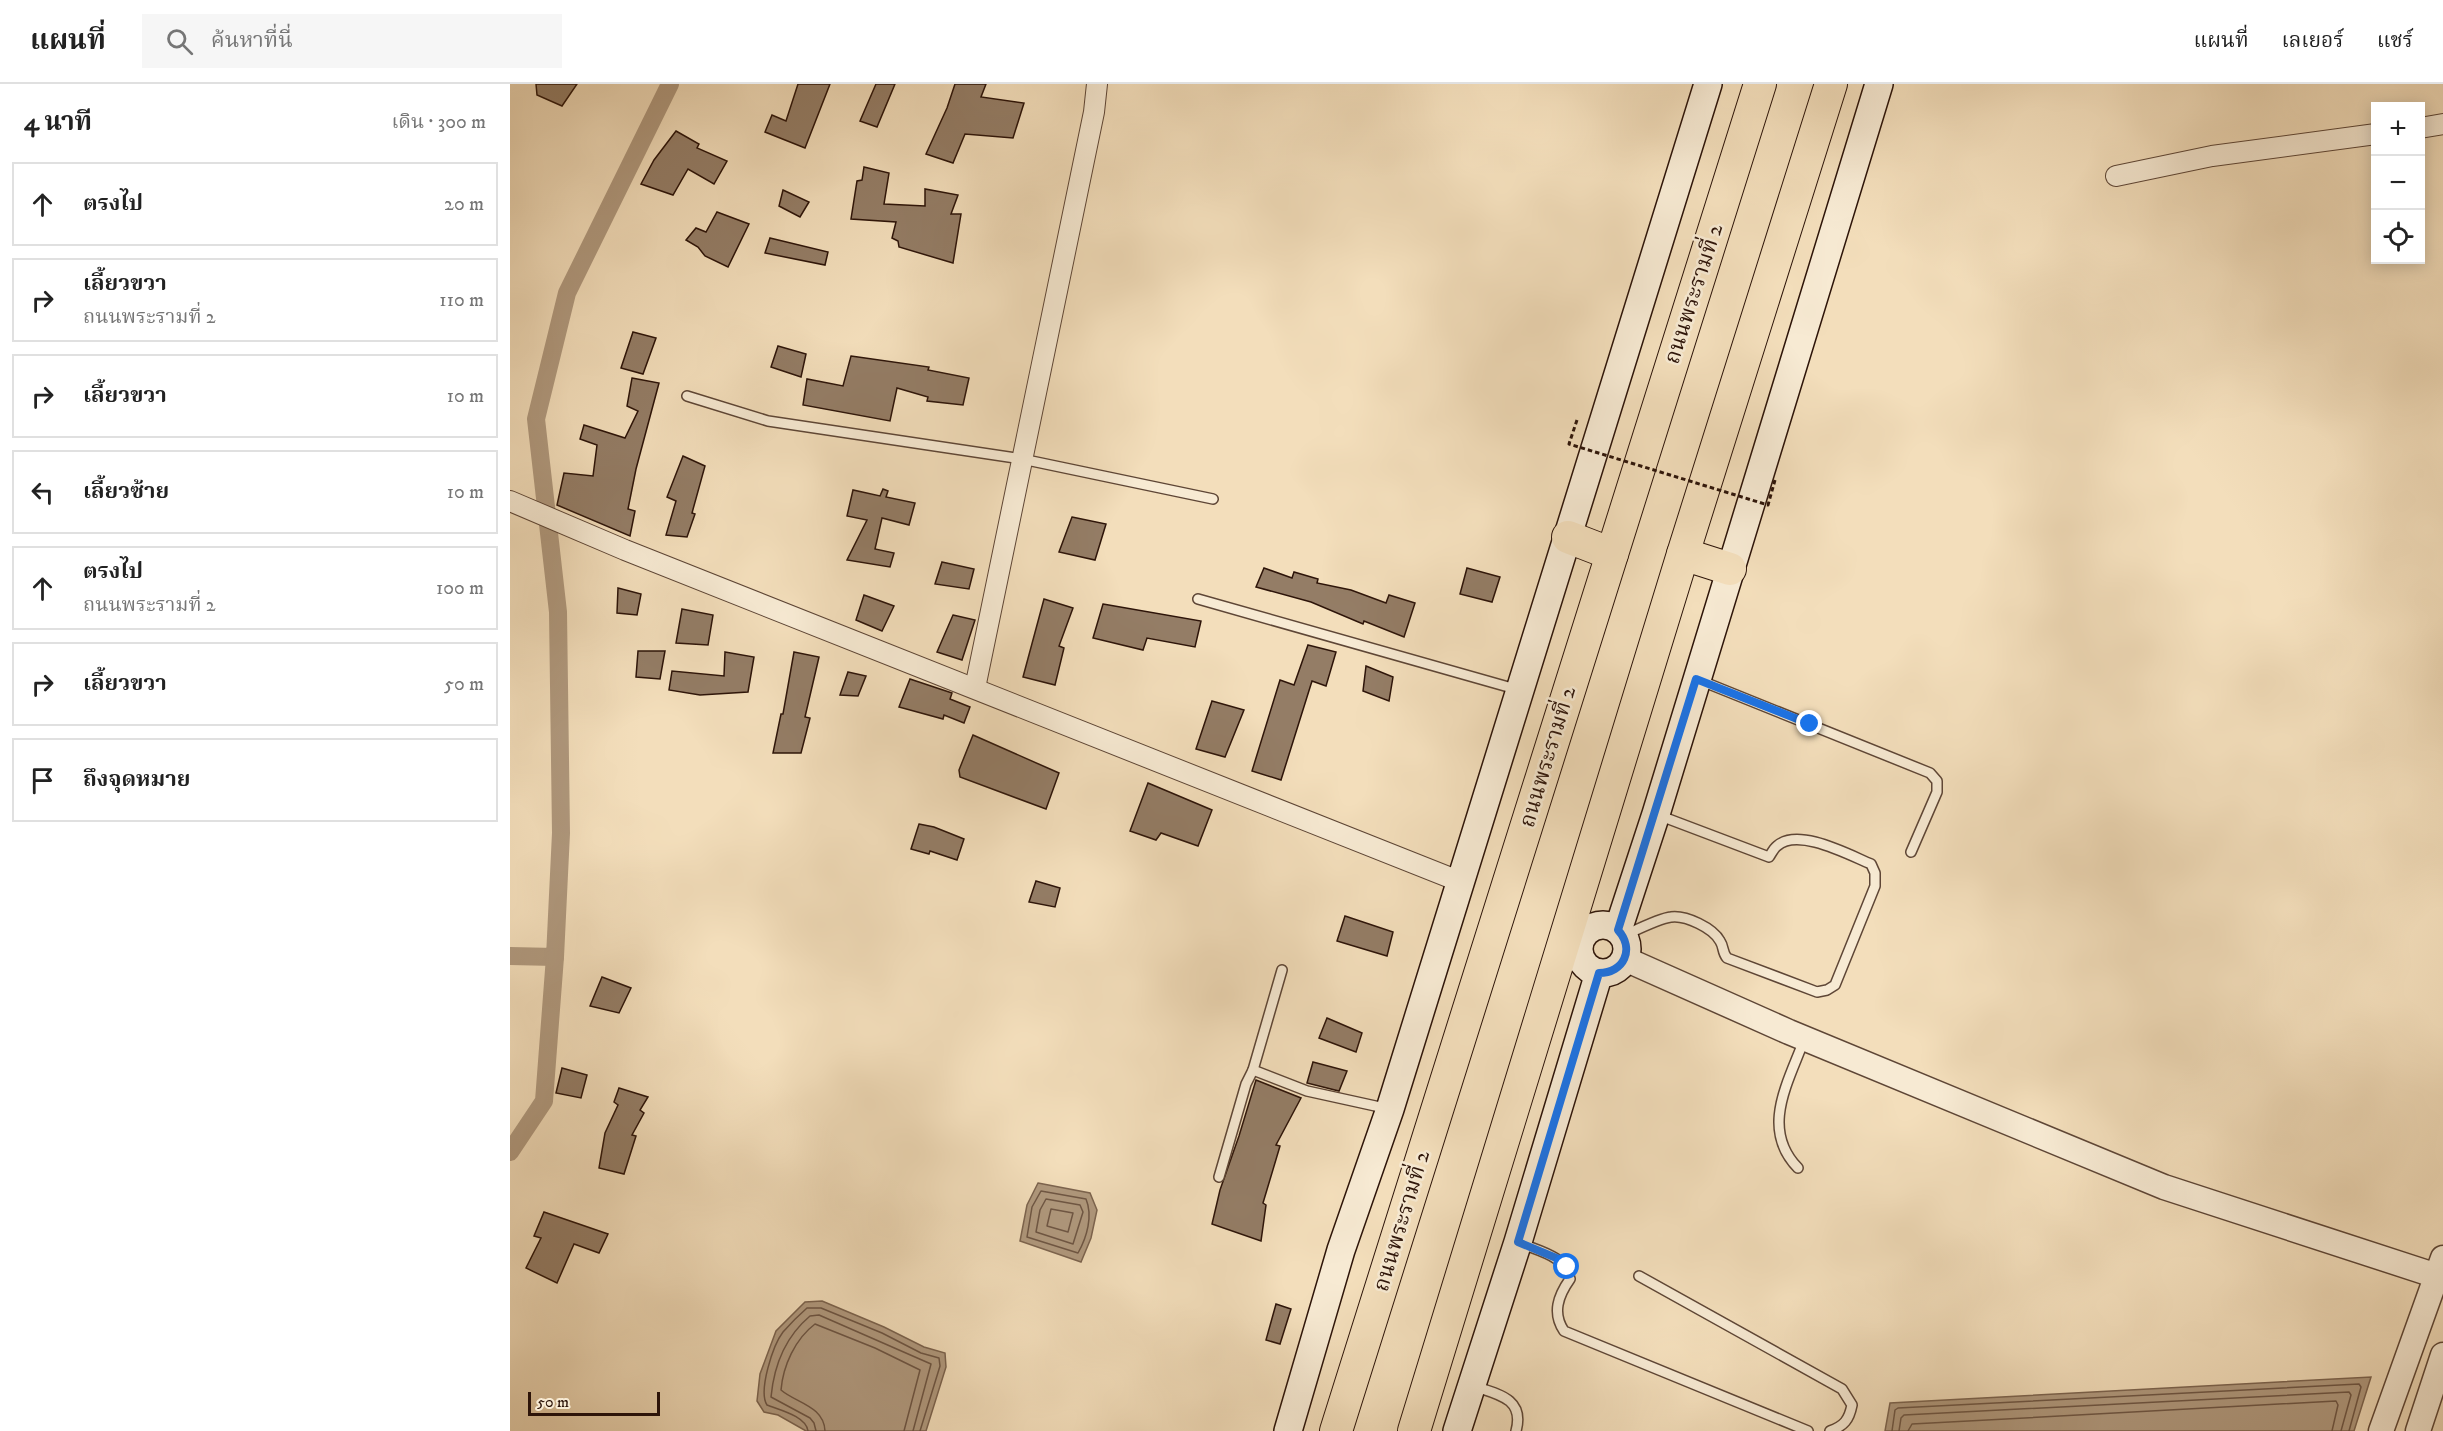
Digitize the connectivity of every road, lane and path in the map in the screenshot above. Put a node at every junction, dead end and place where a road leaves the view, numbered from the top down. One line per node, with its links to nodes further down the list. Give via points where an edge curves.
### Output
1 (1097, 84): 12 (street)
2 (1708, 84): 16 (main road, ถนนพระรามที่ 2)
3 (1760, 84): 17 (highway, ถนนพระรามที่ 2)
4 (1831, 84): 18 (highway)
5 (1879, 84): 19 (main road)
6 (2443, 124): 7 (street)
7 (2425, 127)
8 (2371, 135): 9 (street, via 2212,156)
9 (2116, 176)
10 (687, 396): 12 (lane, via 768,421)
11 (1577, 420): 13 (path, bridge, via 1569,444 1768,505)
12 (1022, 459): 14 (lane); 22 (street)
13 (1775, 480)
14 (1213, 499)
15 (510, 501): 22 (street)
16 (1568, 537): 17 (highway); 23 (main road, ถนนพระรามที่ 2)
17 (1612, 554): 41 (highway, ถนนพระรามที่ 2)
18 (1683, 554): 19 (highway); 28 (highway)
19 (1730, 569): 21 (main road)
20 (1198, 599): 23 (lane)
21 (1696, 679): 24 (main road); 25 (lane, via 1930,773 1937,781 1937,792)
22 (975, 688): 26 (street)
23 (1521, 690): 26 (main road, ถนนพระรามที่ 2)
24 (1656, 814): 27 (main road); 27 (lane, via 1769,857 1785,842 1814,842 1871,864 1875,886 1835,985 1817,992 1727,958 1710,929 1672,916)
25 (1911, 852)
26 (1461, 882): 32 (main road, ถนนพระรามที่ 2)
27 (1622, 942): 28 (main road, via 1614,970); 28 (main road, via 1603,925 1595,927 1583,936); 30 (street)
28 (1581, 955): 35 (main road); 42 (highway)
29 (1282, 969): 31 (lane)
30 (1805, 1038): 33 (lane, via 1779,1106 1778,1121 1786,1155); 36 (street, via 2164,1187)
31 (1253, 1070): 32 (lane, via 1307,1091); 34 (lane)
32 (1390, 1109): 40 (main road, ถนนพระรามที่ 2, via 1341,1250)
33 (1798, 1168)
34 (1220, 1177)
35 (1518, 1242): 39 (main road); 45 (lane, via 1561,1260 1567,1267 1570,1279 1556,1311 1564,1331)
36 (2440, 1267): 47 (street)
37 (1639, 1276): 46 (lane, via 1842,1389 1852,1405 1850,1417 1841,1427)
38 (2443, 1355): 48 (street)
39 (1471, 1385): 43 (main road); 44 (lane, via 1507,1397 1519,1420)
40 (1288, 1431)
41 (1336, 1431)
42 (1414, 1431)
43 (1457, 1431)
44 (1516, 1431)
45 (1808, 1431)
46 (1830, 1431)
47 (2381, 1431)
48 (2418, 1431)

